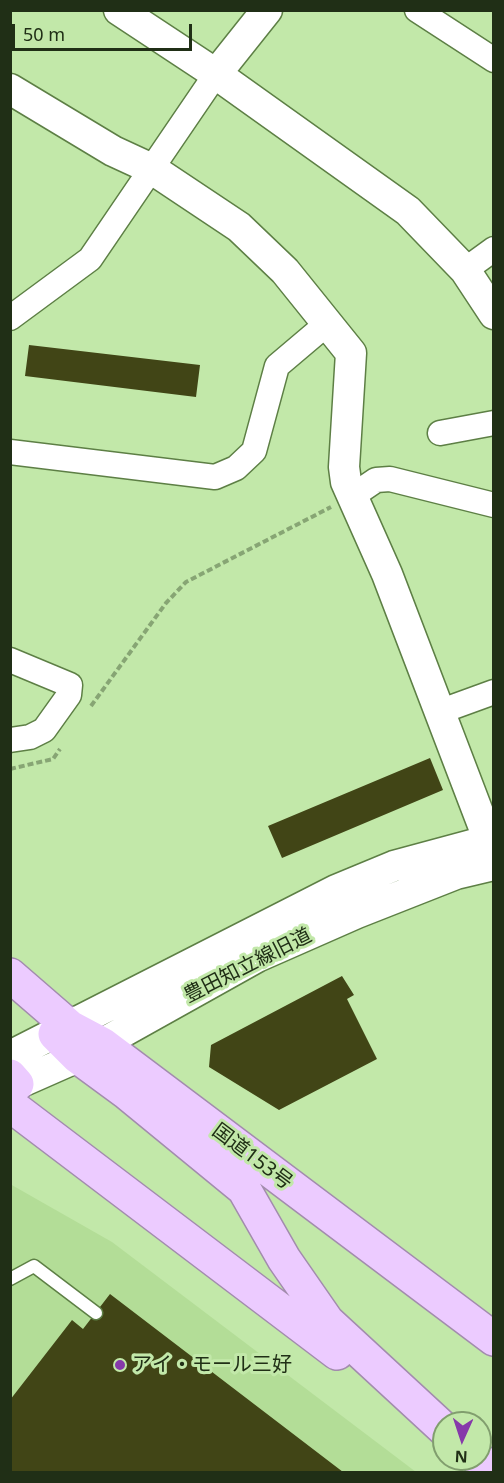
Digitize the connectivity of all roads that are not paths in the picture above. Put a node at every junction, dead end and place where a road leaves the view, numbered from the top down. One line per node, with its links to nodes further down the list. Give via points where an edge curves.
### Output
1 (119, 10): 5 (street)
2 (267, 10): 5 (street)
3 (417, 10): 4 (street)
4 (494, 60)
5 (216, 74): 7 (street); 9 (street, via 382,190 423,224)
6 (10, 89): 7 (street, via 113,151)
7 (152, 169): 11 (street, via 90,259); 12 (street, via 239,227 266,251)
8 (494, 249): 9 (street)
9 (465, 270): 10 (street)
10 (494, 314)
11 (10, 318)
12 (329, 322): 15 (street, via 277,366 254,451 236,468 215,477); 16 (street, via 351,353 344,467)
13 (494, 423): 14 (street)
14 (440, 433)
15 (10, 452)
16 (351, 497): 17 (street, via 376,480 390,479); 20 (street, via 387,574)
17 (494, 505)
18 (10, 660): 21 (street, via 70,685 69,695 44,730)
19 (494, 692): 20 (street)
20 (439, 712): 22 (street)
21 (10, 740)
22 (492, 850): 24 (street, 豊田知立線旧道, via 394,866 336,890)
23 (10, 975): 24 (highway, 国道153号)
24 (76, 1041): 25 (street, 豊田知立線旧道); 28 (highway, 国道153号); 29 (highway, via 127,1093 244,1189 284,1259 327,1321)
25 (12, 1082): 30 (highway)
26 (10, 1279): 27 (lane, via 34,1266)
27 (96, 1313)
28 (494, 1339)
29 (432, 1418)
30 (432, 1424)

